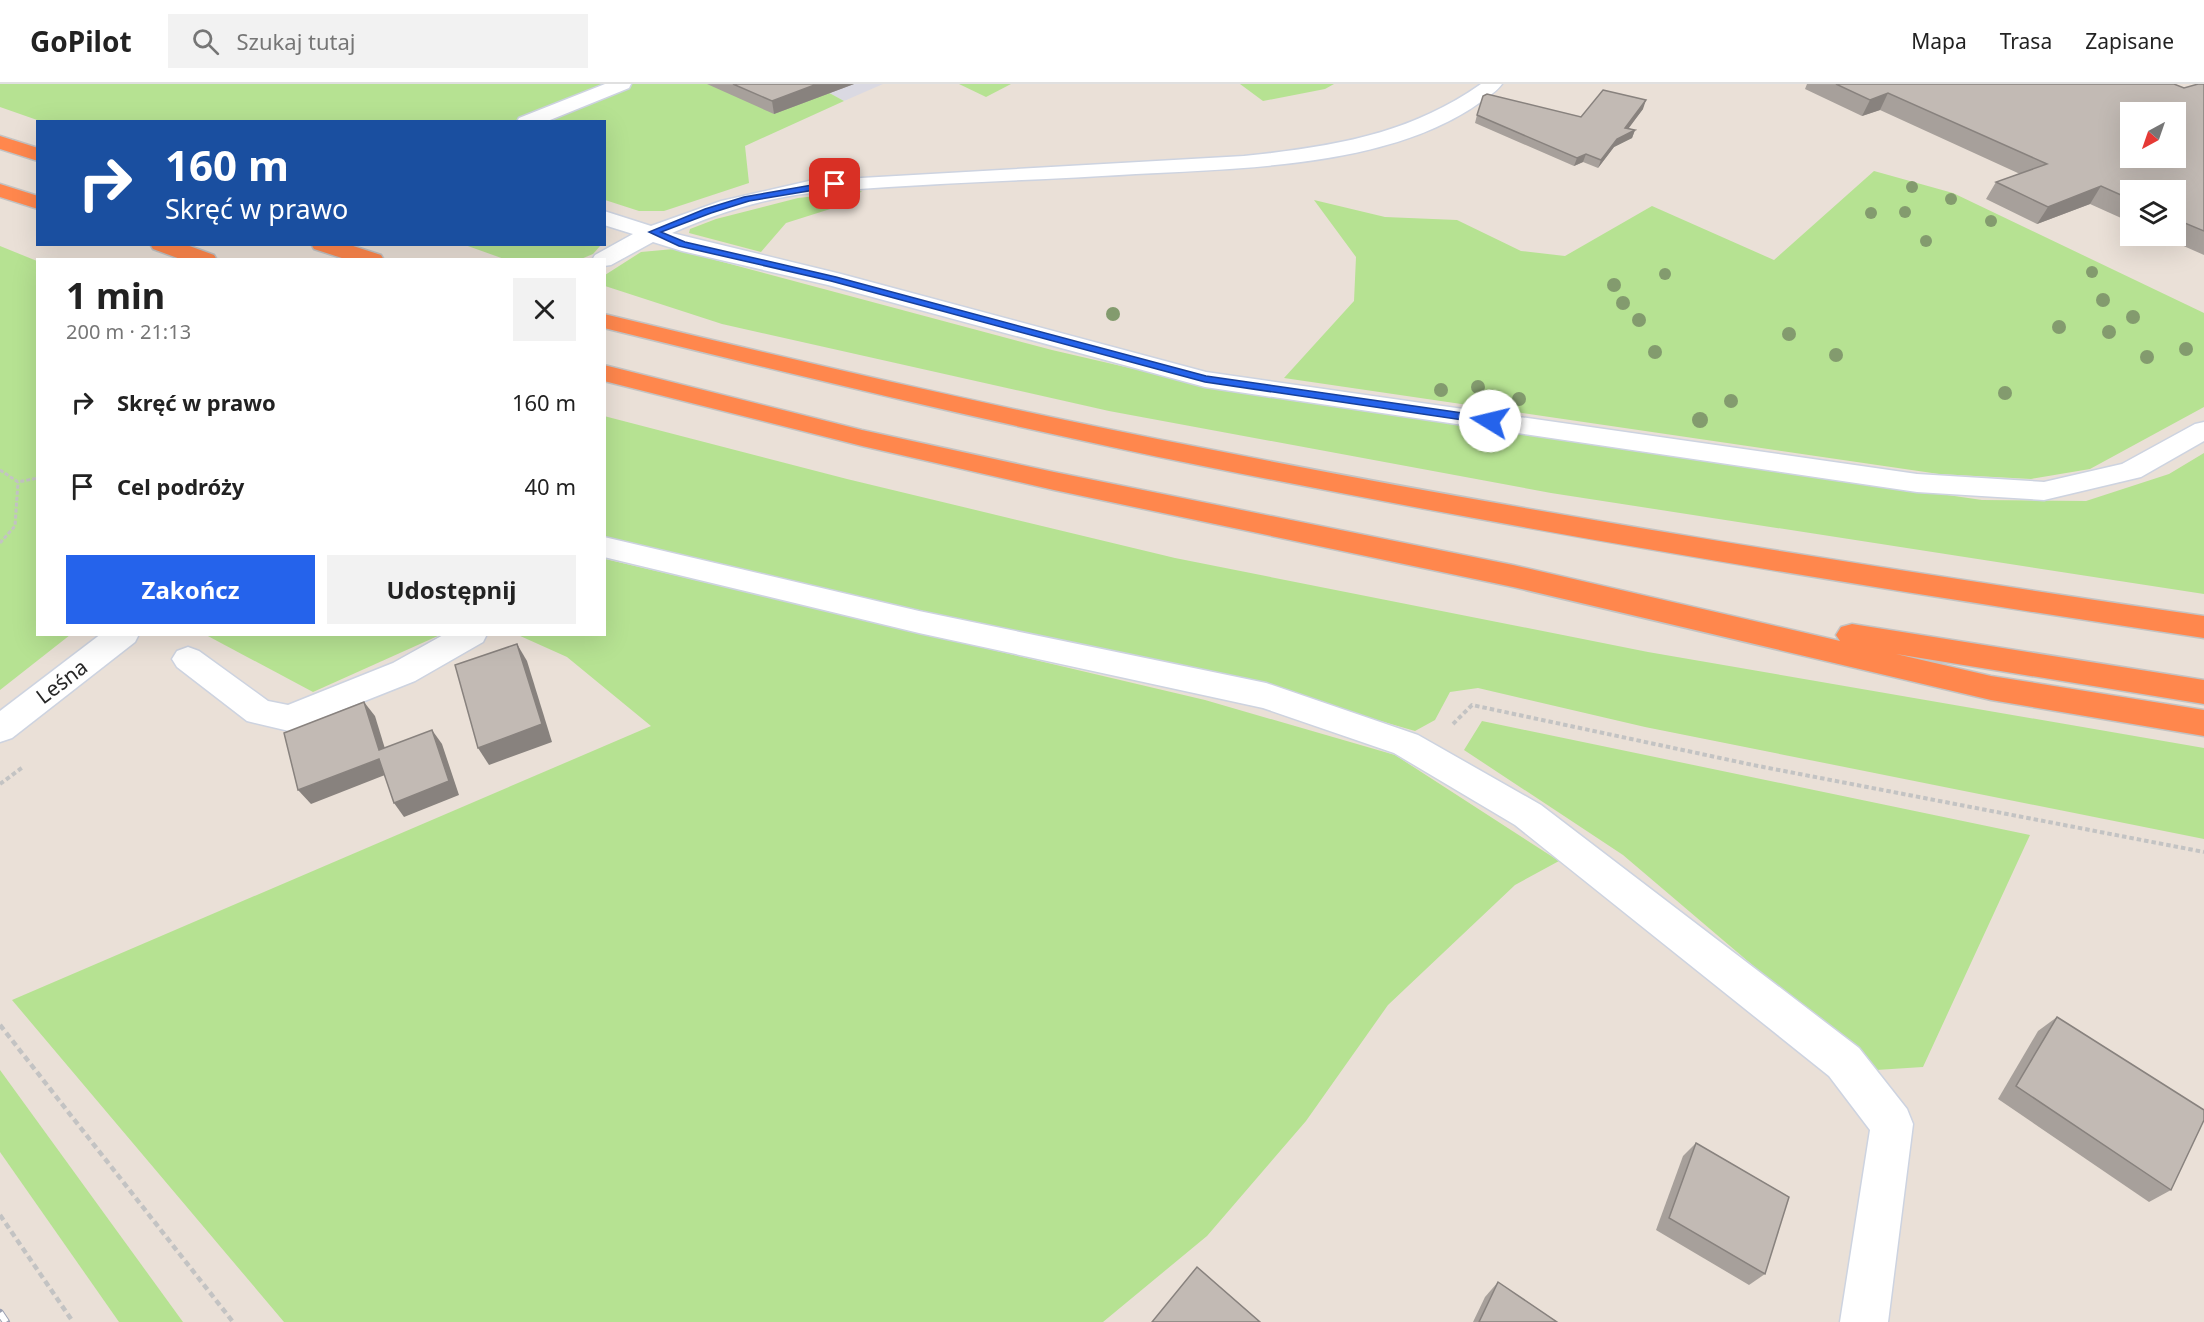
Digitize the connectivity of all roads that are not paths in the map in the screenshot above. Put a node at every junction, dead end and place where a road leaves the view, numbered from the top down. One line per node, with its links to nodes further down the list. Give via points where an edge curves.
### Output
1 (622, 84): 3 (street)
2 (1493, 84): 9 (street, via 1449,114 1371,142 1334,150 1244,162 818,186 765,194)
3 (531, 120)
4 (0, 142): 5 (highway)
5 (36, 154)
6 (0, 190): 7 (highway)
7 (36, 202)
8 (606, 218): 9 (street)
9 (653, 232): 14 (street); 17 (street, via 682,244 833,279 1205,379 1917,483 2044,491 2131,471)
10 (167, 246): 12 (highway)
11 (328, 246): 13 (highway)
12 (200, 258)
13 (367, 258)
14 (606, 258)
15 (606, 321): 20 (highway, via 899,393 1289,475 1963,592)
16 (606, 374): 19 (highway, via 862,438)
17 (2204, 430)
18 (606, 547): 27 (street, via 920,622 1266,696 1406,744 1528,815 1844,1062 1892,1124)
19 (1513, 576): 24 (highway); 25 (highway, via 1991,688)
20 (2204, 627)
21 (121, 636): 26 (street, Leśna)
22 (468, 636): 23 (street, via 404,672 289,717 259,712)
23 (188, 659)
24 (2204, 692)
25 (2204, 723)
26 (0, 729)
27 (1864, 1322)

